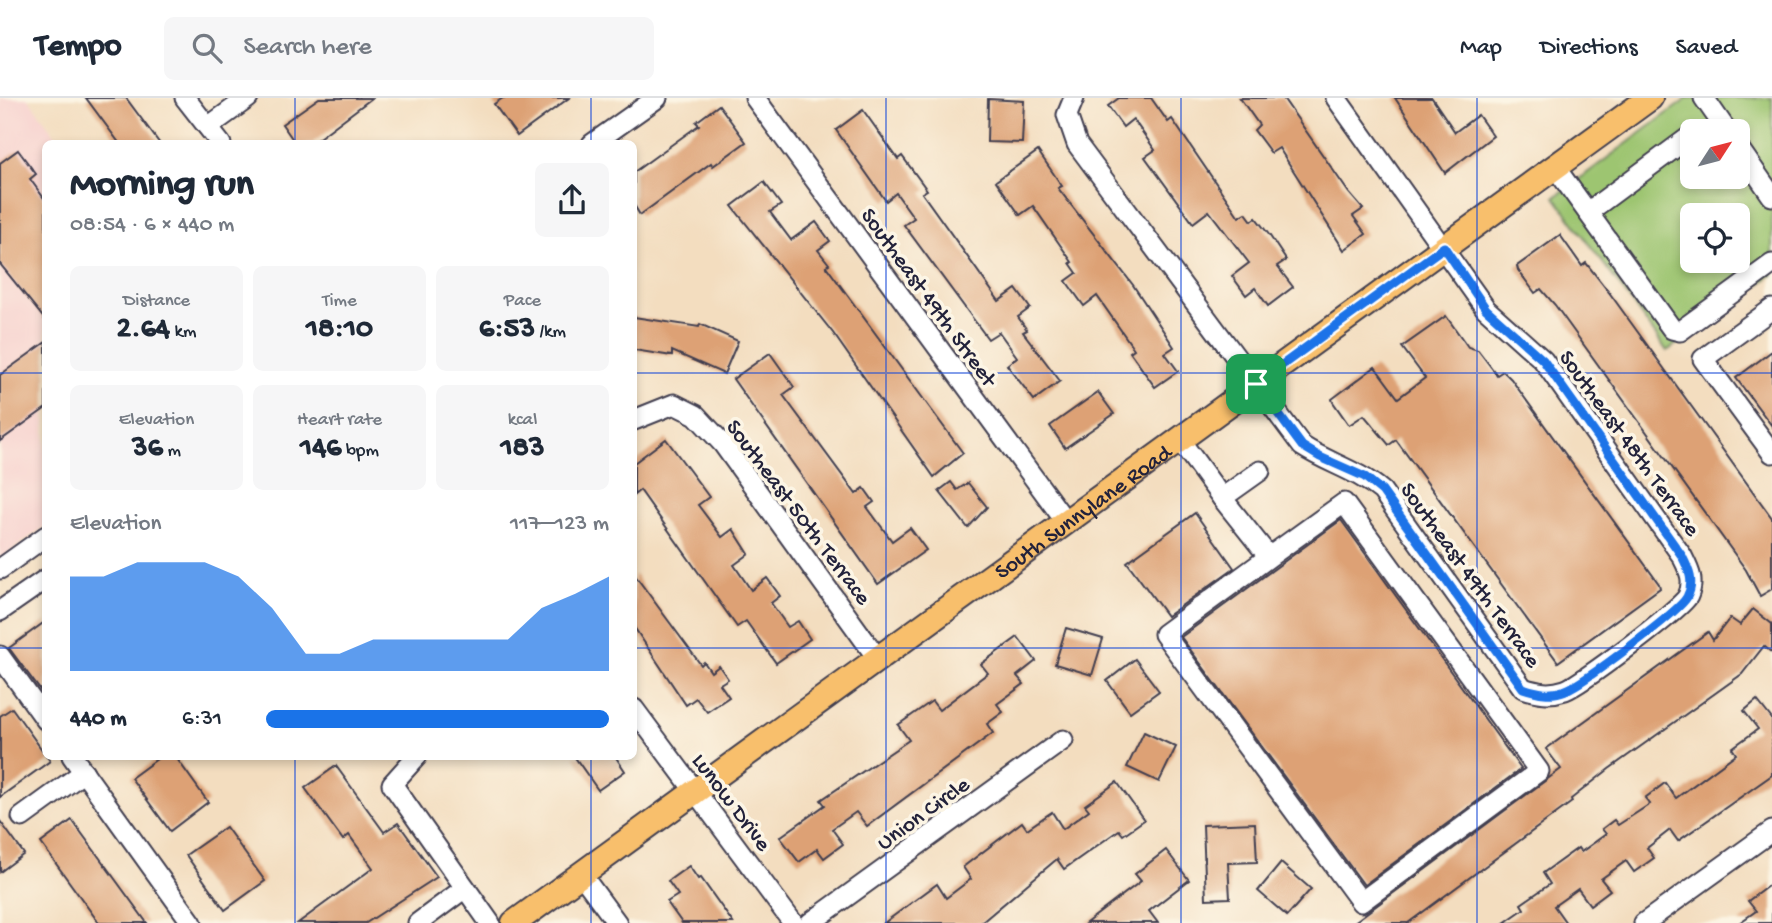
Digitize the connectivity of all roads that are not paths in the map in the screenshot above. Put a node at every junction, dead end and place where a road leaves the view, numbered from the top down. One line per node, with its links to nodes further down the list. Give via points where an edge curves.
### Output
1 (185, 98): 10 (street)
2 (248, 98): 10 (street)
3 (657, 98): 12 (street)
4 (755, 98): 27 (street, Southeast 49th Street)
5 (1336, 98): 18 (street, Southeast 48th Terrace)
6 (1650, 98): 15 (main road, South Sunnylane Road)
7 (1703, 98): 9 (street)
8 (1070, 106): 21 (street, Southeast 49th Terrace, via 1077,144)
9 (1718, 119)
10 (208, 127): 11 (street)
11 (218, 140)
12 (598, 140)
13 (1680, 144): 17 (street)
14 (1750, 164): 16 (street)
15 (1555, 167): 17 (street); 18 (main road, South Sunnylane Road)
16 (1772, 196)
17 (1588, 212): 19 (street, via 1672,329 1680,331)
18 (1444, 247): 21 (main road, South Sunnylane Road); 33 (street, Southeast 48th Terrace, via 1486,309 1543,360 1682,556 1692,577 1687,597)
19 (1772, 264)
20 (1772, 309): 24 (street, via 1703,359)
21 (1256, 384): 23 (main road, South Sunnylane Road); 33 (street, Southeast 49th Terrace, via 1302,446 1365,477 1382,491 1523,688 1542,694 1567,690)
22 (637, 419): 35 (street, Southeast 50th Terrace, via 674,404 696,415 723,444)
23 (1180, 439): 26 (street); 27 (main road, South Sunnylane Road)
24 (1772, 453)
25 (1259, 471): 26 (street)
26 (1222, 498): 29 (street)
27 (1066, 522): 35 (main road, South Sunnylane Road)
28 (42, 539): 30 (street)
29 (1269, 557): 29 (street, via 1344,503 1539,771 1361,902 1164,634)
30 (0, 569)
31 (42, 582): 32 (street)
32 (0, 611)
33 (1627, 646)
34 (0, 656): 37 (street)
35 (878, 659): 42 (main road, South Sunnylane Road)
36 (637, 713): 42 (street, Lunow Drive)
37 (42, 714)
38 (1063, 740): 53 (street, Union Circle)
39 (75, 760): 41 (street)
40 (413, 760): 46 (street, via 392,784)
41 (84, 772): 43 (street); 47 (street)
42 (695, 792): 45 (main road, South Sunnylane Road); 52 (street, Lunow Drive)
43 (22, 817)
44 (1772, 831): 54 (street)
45 (581, 874): 50 (main road, South Sunnylane Road); 51 (street)
46 (465, 888): 48 (street); 49 (street)
47 (192, 923)
48 (418, 923)
49 (490, 923)
50 (514, 923)
51 (617, 923)
52 (793, 923)
53 (810, 923)
54 (1644, 923)

